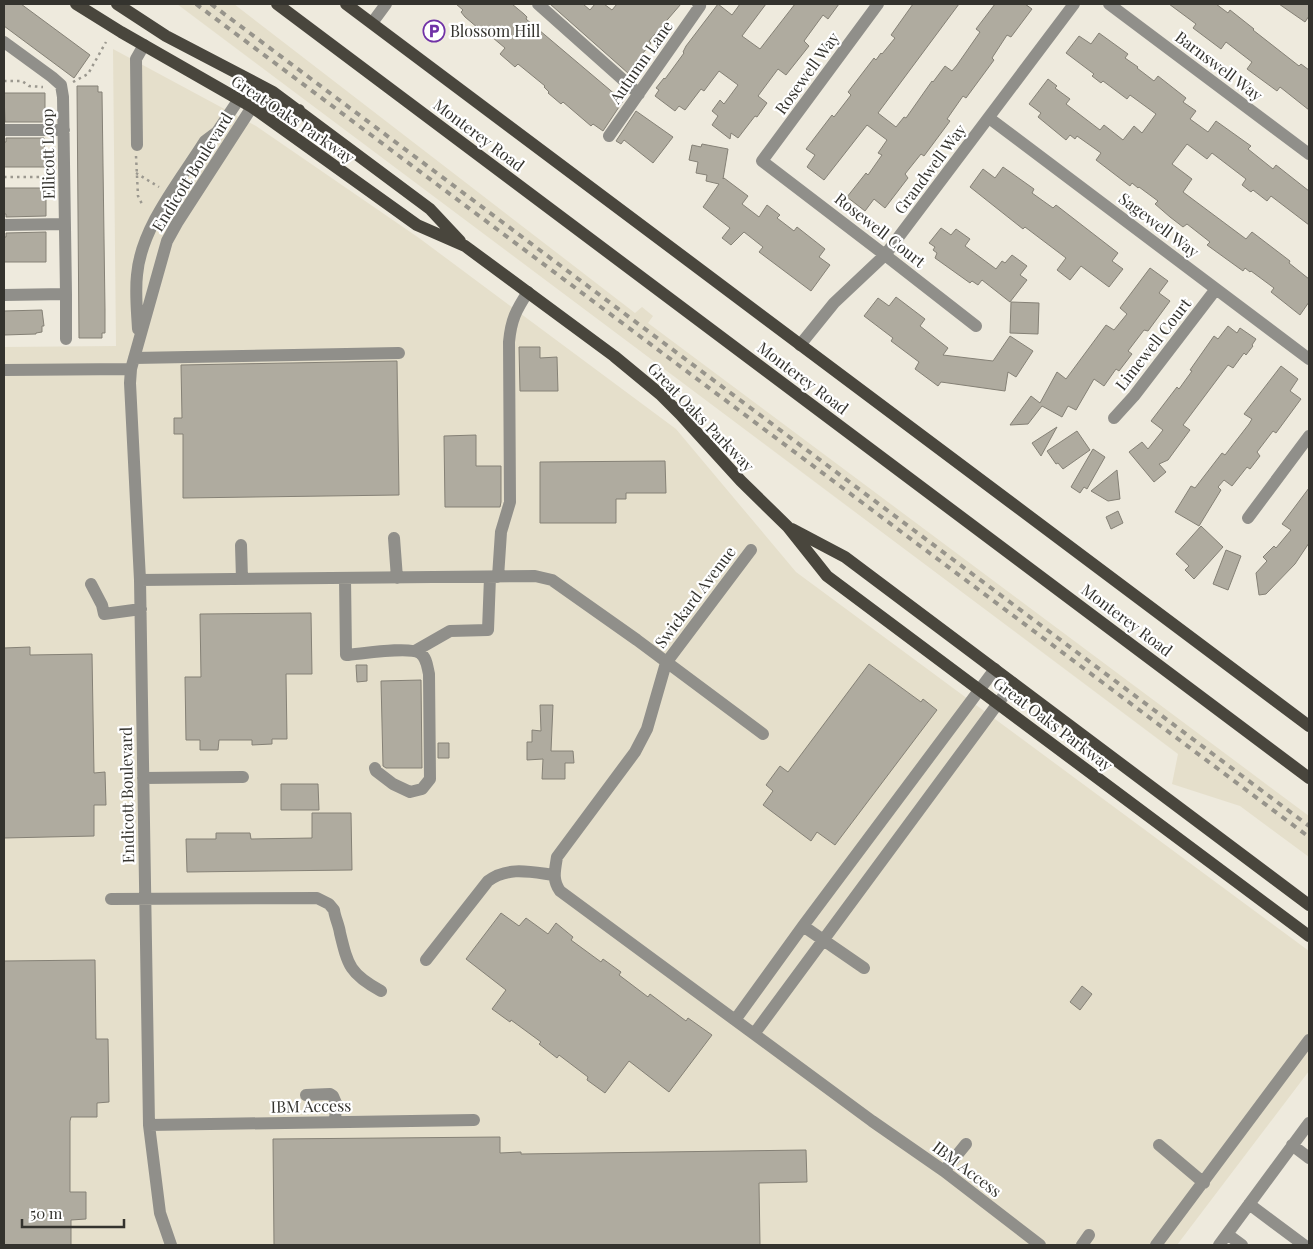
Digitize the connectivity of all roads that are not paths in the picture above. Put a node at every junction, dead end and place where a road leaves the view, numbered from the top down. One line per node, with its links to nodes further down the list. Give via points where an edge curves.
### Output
1 (76, 4): 13 (main road, Great Oaks Parkway)
2 (117, 4): 17 (main road, Great Oaks Parkway, via 166,36 247,77)
3 (277, 4): 68 (main road, Monterey Road)
4 (346, 4): 11 (main road, Monterey Road)
5 (386, 4): 11 (street)
6 (538, 4): 14 (street)
7 (878, 4): 24 (street, Rosewell Way)
8 (1074, 4): 18 (street, Grandwell Way)
9 (1109, 4): 23 (street, Barnswell Way)
10 (699, 5): 14 (street, Autumn Lane)
11 (372, 23): 38 (main road, Monterey Road)
12 (4, 42): 20 (street, Ellicott Loop, via 61,85)
13 (144, 45): 15 (main road, Great Oaks Parkway); 22 (street, via 136,59)
14 (639, 94): 21 (street, Autumn Lane)
15 (239, 99): 16 (main road, Great Oaks Parkway); 17 (main road, via 257,97 277,109); 25 (street, Endicott Boulevard, via 217,132 205,141)
16 (252, 107): 26 (street, Endicott Boulevard); 29 (main road, Great Oaks Parkway, via 417,225)
17 (299, 110): 29 (main road, Great Oaks Parkway, via 430,209)
18 (989, 118): 30 (street, Grandwell Way); 31 (street, Sagewell Way)
19 (4, 130): 20 (street)
20 (64, 130): 27 (street, Ellicott Loop)
21 (609, 136)
22 (137, 145)
23 (1309, 154)
24 (762, 161): 30 (street, Rosewell Court)
25 (189, 167): 26 (street); 37 (street, Endicott Boulevard, via 153,222 144,243 137,276)
26 (206, 178): 37 (street, Endicott Boulevard, via 167,241)
27 (65, 224): 28 (street); 33 (street, Ellicott Loop)
28 (4, 225)
29 (465, 246): 32 (main road, Great Oaks Parkway)
30 (885, 255): 35 (street, Rosewell Court); 38 (street, Grandwell Way, via 834,303)
31 (1216, 288): 40 (street, Sagewell Way); 43 (street, Limewell Court)
32 (528, 292): 46 (main road, Great Oaks Parkway, via 660,394); 50 (street, via 510,324 510,502 501,532)
33 (66, 294): 34 (street); 36 (street, Ellicott Loop)
34 (4, 295)
35 (976, 326)
36 (66, 339)
37 (138, 343): 41 (street, Endicott Boulevard)
38 (800, 345): 63 (main road, Monterey Road)
39 (399, 353): 41 (street)
40 (1309, 359)
41 (133, 364): 42 (street); 54 (street, Endicott Boulevard, via 130,383)
42 (4, 370)
43 (1114, 418)
44 (1309, 436): 45 (street)
45 (1248, 518)
46 (788, 527): 59 (main road, Great Oaks Parkway, via 845,557); 61 (main road, Great Oaks Parkway, via 827,576)
47 (394, 538): 52 (street)
48 (242, 545): 53 (street)
49 (751, 550): 58 (street, Swickard Avenue)
50 (494, 577): 52 (street); 57 (street, via 488,630 450,631); 58 (street, via 535,576 552,580)
51 (345, 578): 52 (street); 53 (street); 57 (street, via 346,655)
52 (397, 578)
53 (242, 579): 54 (street)
54 (140, 580): 56 (street, Endicott Boulevard)
55 (91, 584): 56 (street, via 104,614)
56 (141, 609): 67 (street, Endicott Boulevard)
57 (415, 651): 65 (street, via 425,659 429,674 430,779 422,789 410,792 393,784)
58 (666, 663): 64 (street); 69 (street, via 647,729 635,752 557,857)
59 (995, 669): 60 (main road, Great Oaks Parkway); 61 (street)
60 (1013, 683): 62 (street); 72 (main road, Great Oaks Parkway)
61 (980, 690): 62 (main road, Great Oaks Parkway); 73 (street)
62 (998, 703): 74 (main road, Great Oaks Parkway); 75 (street)
63 (1309, 726)
64 (763, 734)
65 (375, 768)
66 (244, 777): 67 (street)
67 (143, 778): 70 (street, Endicott Boulevard)
68 (1309, 778)
69 (554, 875): 76 (street, via 518,871 496,875); 79 (street, IBM Access, via 560,891)
70 (145, 898): 71 (street); 78 (street, via 324,900 334,910 352,970); 86 (street, Endicott Boulevard)
71 (111, 899)
72 (1309, 905)
73 (803, 926): 75 (street); 79 (street)
74 (1309, 936)
75 (822, 939): 77 (street); 80 (street)
76 (426, 960)
77 (864, 968)
78 (381, 991)
79 (734, 1020): 80 (street, IBM Access)
80 (754, 1034): 91 (street, IBM Access)
81 (1309, 1040): 92 (street)
82 (306, 1095): 84 (street, via 333,1096)
83 (474, 1120): 84 (street, IBM Access)
84 (335, 1122): 86 (street, IBM Access)
85 (1309, 1123): 89 (street)
86 (149, 1125): 95 (street, Endicott Boulevard, via 160,1213)
87 (966, 1144): 91 (street)
88 (1159, 1144): 92 (street)
89 (1292, 1145): 90 (street); 93 (street)
90 (1309, 1158)
91 (944, 1171): 96 (street, IBM Access)
92 (1204, 1183): 97 (street)
93 (1249, 1204): 94 (street); 100 (street)
94 (1227, 1234): 98 (street); 99 (street)
95 (171, 1245)
96 (1040, 1245)
97 (1156, 1245)
98 (1219, 1245)
99 (1242, 1245)
100 (1304, 1245)

